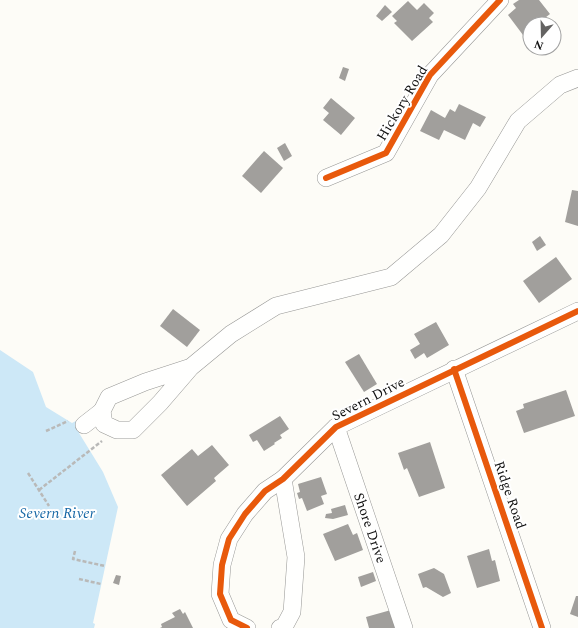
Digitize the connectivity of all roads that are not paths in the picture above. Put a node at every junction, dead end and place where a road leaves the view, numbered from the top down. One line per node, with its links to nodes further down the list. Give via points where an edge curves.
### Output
1 (500, 0): 3 (street, Hickory Road, via 430,75 386,153)
2 (578, 78): 5 (street, via 560,85 518,121 478,188 441,235 391,276 276,306 231,334)
3 (326, 178)
4 (578, 311): 6 (street, Severn Drive)
5 (191, 367): 7 (street, via 109,397); 7 (street, via 133,430 117,430 104,424)
6 (454, 369): 9 (street, Severn Drive); 14 (street, Ridge Road)
7 (102, 411): 8 (street)
8 (76, 423)
9 (336, 427): 10 (street, Severn Drive); 13 (street, Shore Drive)
10 (283, 479): 11 (street, Severn Drive, via 265,491 245,514 229,539 222,565 220,594 231,620); 12 (street, via 296,557 292,612 284,627)
11 (247, 628)
12 (280, 628)
13 (404, 628)
14 (542, 628)

